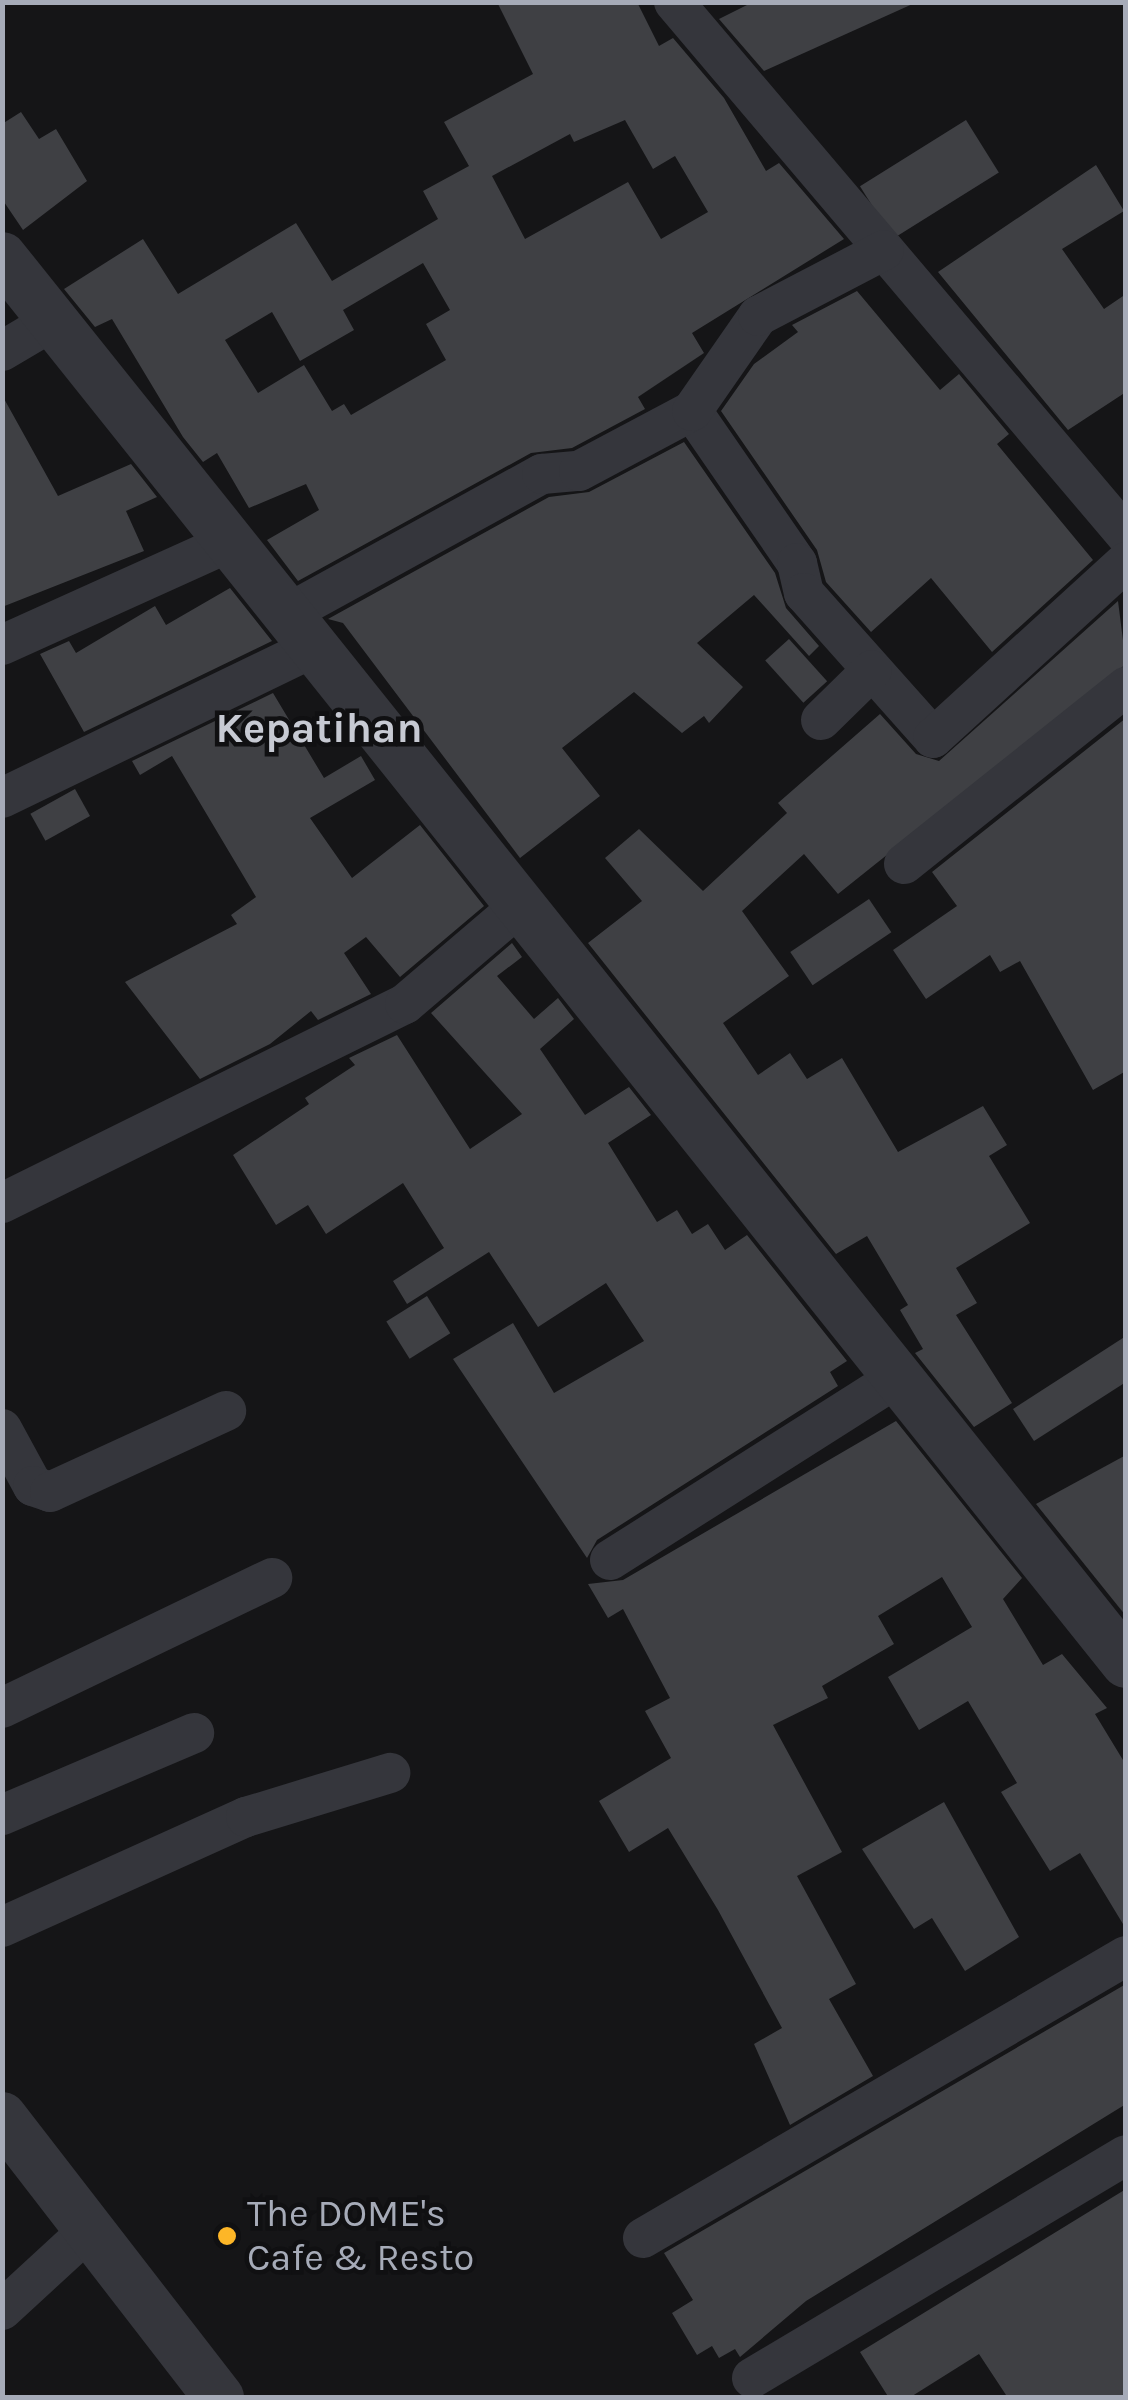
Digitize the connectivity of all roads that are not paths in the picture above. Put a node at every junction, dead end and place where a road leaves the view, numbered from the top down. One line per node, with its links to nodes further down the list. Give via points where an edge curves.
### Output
1 (674, 2): 2 (street)
2 (884, 250): 6 (street, via 758,316); 7 (street)
3 (2, 258): 4 (street)
4 (53, 321): 5 (street); 8 (street)
5 (2, 352)
6 (692, 411): 10 (street, via 579,471 542,474); 12 (street, via 797,563 804,593)
7 (1126, 535)
8 (230, 542): 10 (street); 11 (street)
9 (1126, 562): 12 (street, via 934,738)
10 (300, 630): 15 (street); 17 (street)
11 (2, 645)
12 (872, 670): 14 (street)
13 (1126, 687): 16 (street)
14 (822, 720)
15 (2, 798)
16 (904, 864)
17 (516, 910): 18 (street, via 405,1004); 19 (street)
18 (2, 1203)
19 (894, 1380): 22 (street); 24 (street)
20 (226, 1411): 21 (street, via 50,1492 32,1486)
21 (2, 1429)
22 (610, 1560)
23 (272, 1578): 25 (street)
24 (1126, 1663)
25 (2, 1708)
26 (194, 1733): 28 (street)
27 (390, 1773): 29 (street, via 246,1817)
28 (2, 1816)
29 (2, 1927)
30 (1126, 1956): 34 (street)
31 (2, 2118): 33 (street)
32 (1126, 2154): 36 (street)
33 (90, 2229): 35 (street); 37 (street)
34 (643, 2238)
35 (2, 2310)
36 (752, 2378)
37 (219, 2398)

